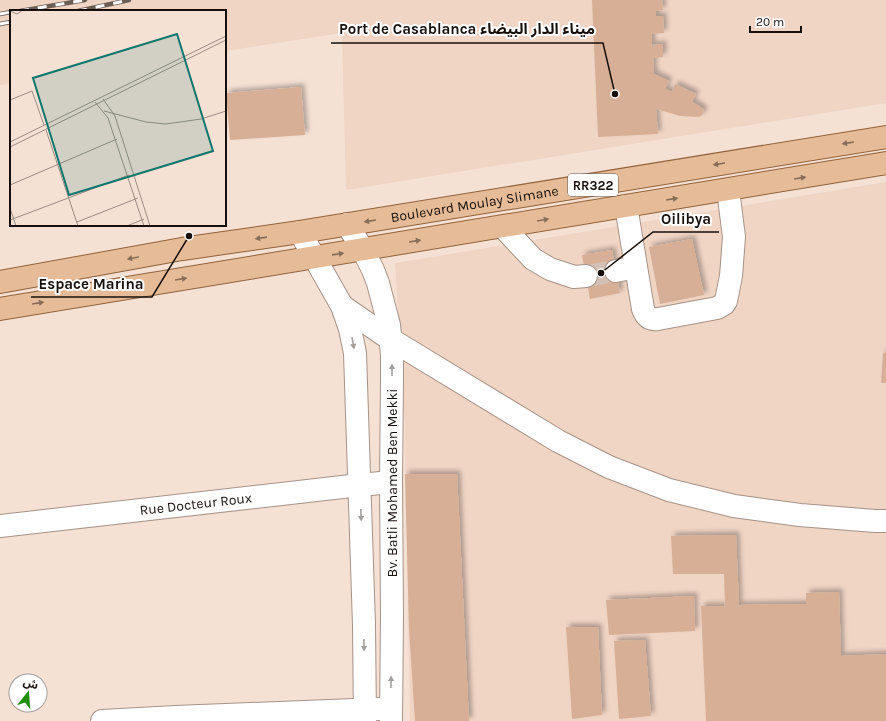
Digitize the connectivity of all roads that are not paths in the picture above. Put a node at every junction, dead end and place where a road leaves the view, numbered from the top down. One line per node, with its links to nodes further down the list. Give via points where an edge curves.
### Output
1 (886, 137): 5 (main road, Boulevard Moulay Slimane / RR322, one-way to 5)
2 (886, 163): 3 (main road, Boulevard Moulay Slimane / RR322, one-way to 2)
3 (728, 190): 4 (main road, Boulevard Moulay Slimane / RR322, one-way to 3); 4 (street, via 734,238 731,276 724,304 717,308 653,320 645,314 626,269)
4 (626, 206): 6 (main road, Boulevard Moulay Slimane / RR322, one-way to 4)
5 (348, 224): 7 (main road, Boulevard Moulay Slimane / RR322); 8 (street, Bv. Batli Mohamed Ben Mekki)
6 (503, 227): 8 (main road, Boulevard Moulay Slimane / RR322, one-way to 6); 10 (street, via 534,259 550,269 574,277)
7 (300, 232): 9 (street, Bv. Batli Mohamed Ben Mekki); 11 (main road, RR322, one-way to 11, via 182,249)
8 (363, 250): 9 (main road, Boulevard Moulay Slimane / RR322, one-way to 8); 14 (street, Bv. Batli Mohamed Ben Mekki, via 378,283)
9 (314, 257): 12 (street, Bv. Batli Mohamed Ben Mekki); 13 (main road, RR322, one-way to 9)
10 (586, 276)
11 (0, 282)
12 (342, 306): 14 (street); 16 (street, Bv. Batli Mohamed Ben Mekki, one-way to 16, via 355,353)
13 (0, 309)
14 (390, 339): 15 (street, Bv. Batli Mohamed Ben Mekki, one-way to 14); 17 (street, via 558,441 609,467 669,490 734,506 800,515)
15 (391, 482): 16 (street, Rue Docteur Roux); 20 (street, Bv. Batli Mohamed Ben Mekki, one-way to 15)
16 (360, 485): 18 (street, Rue Docteur Roux); 19 (street, Bv. Batli Mohamed Ben Mekki, one-way to 19)
17 (886, 521)
18 (0, 526)
19 (365, 715): 20 (street); 21 (street, via 176,717)
20 (390, 715)
21 (102, 721)

